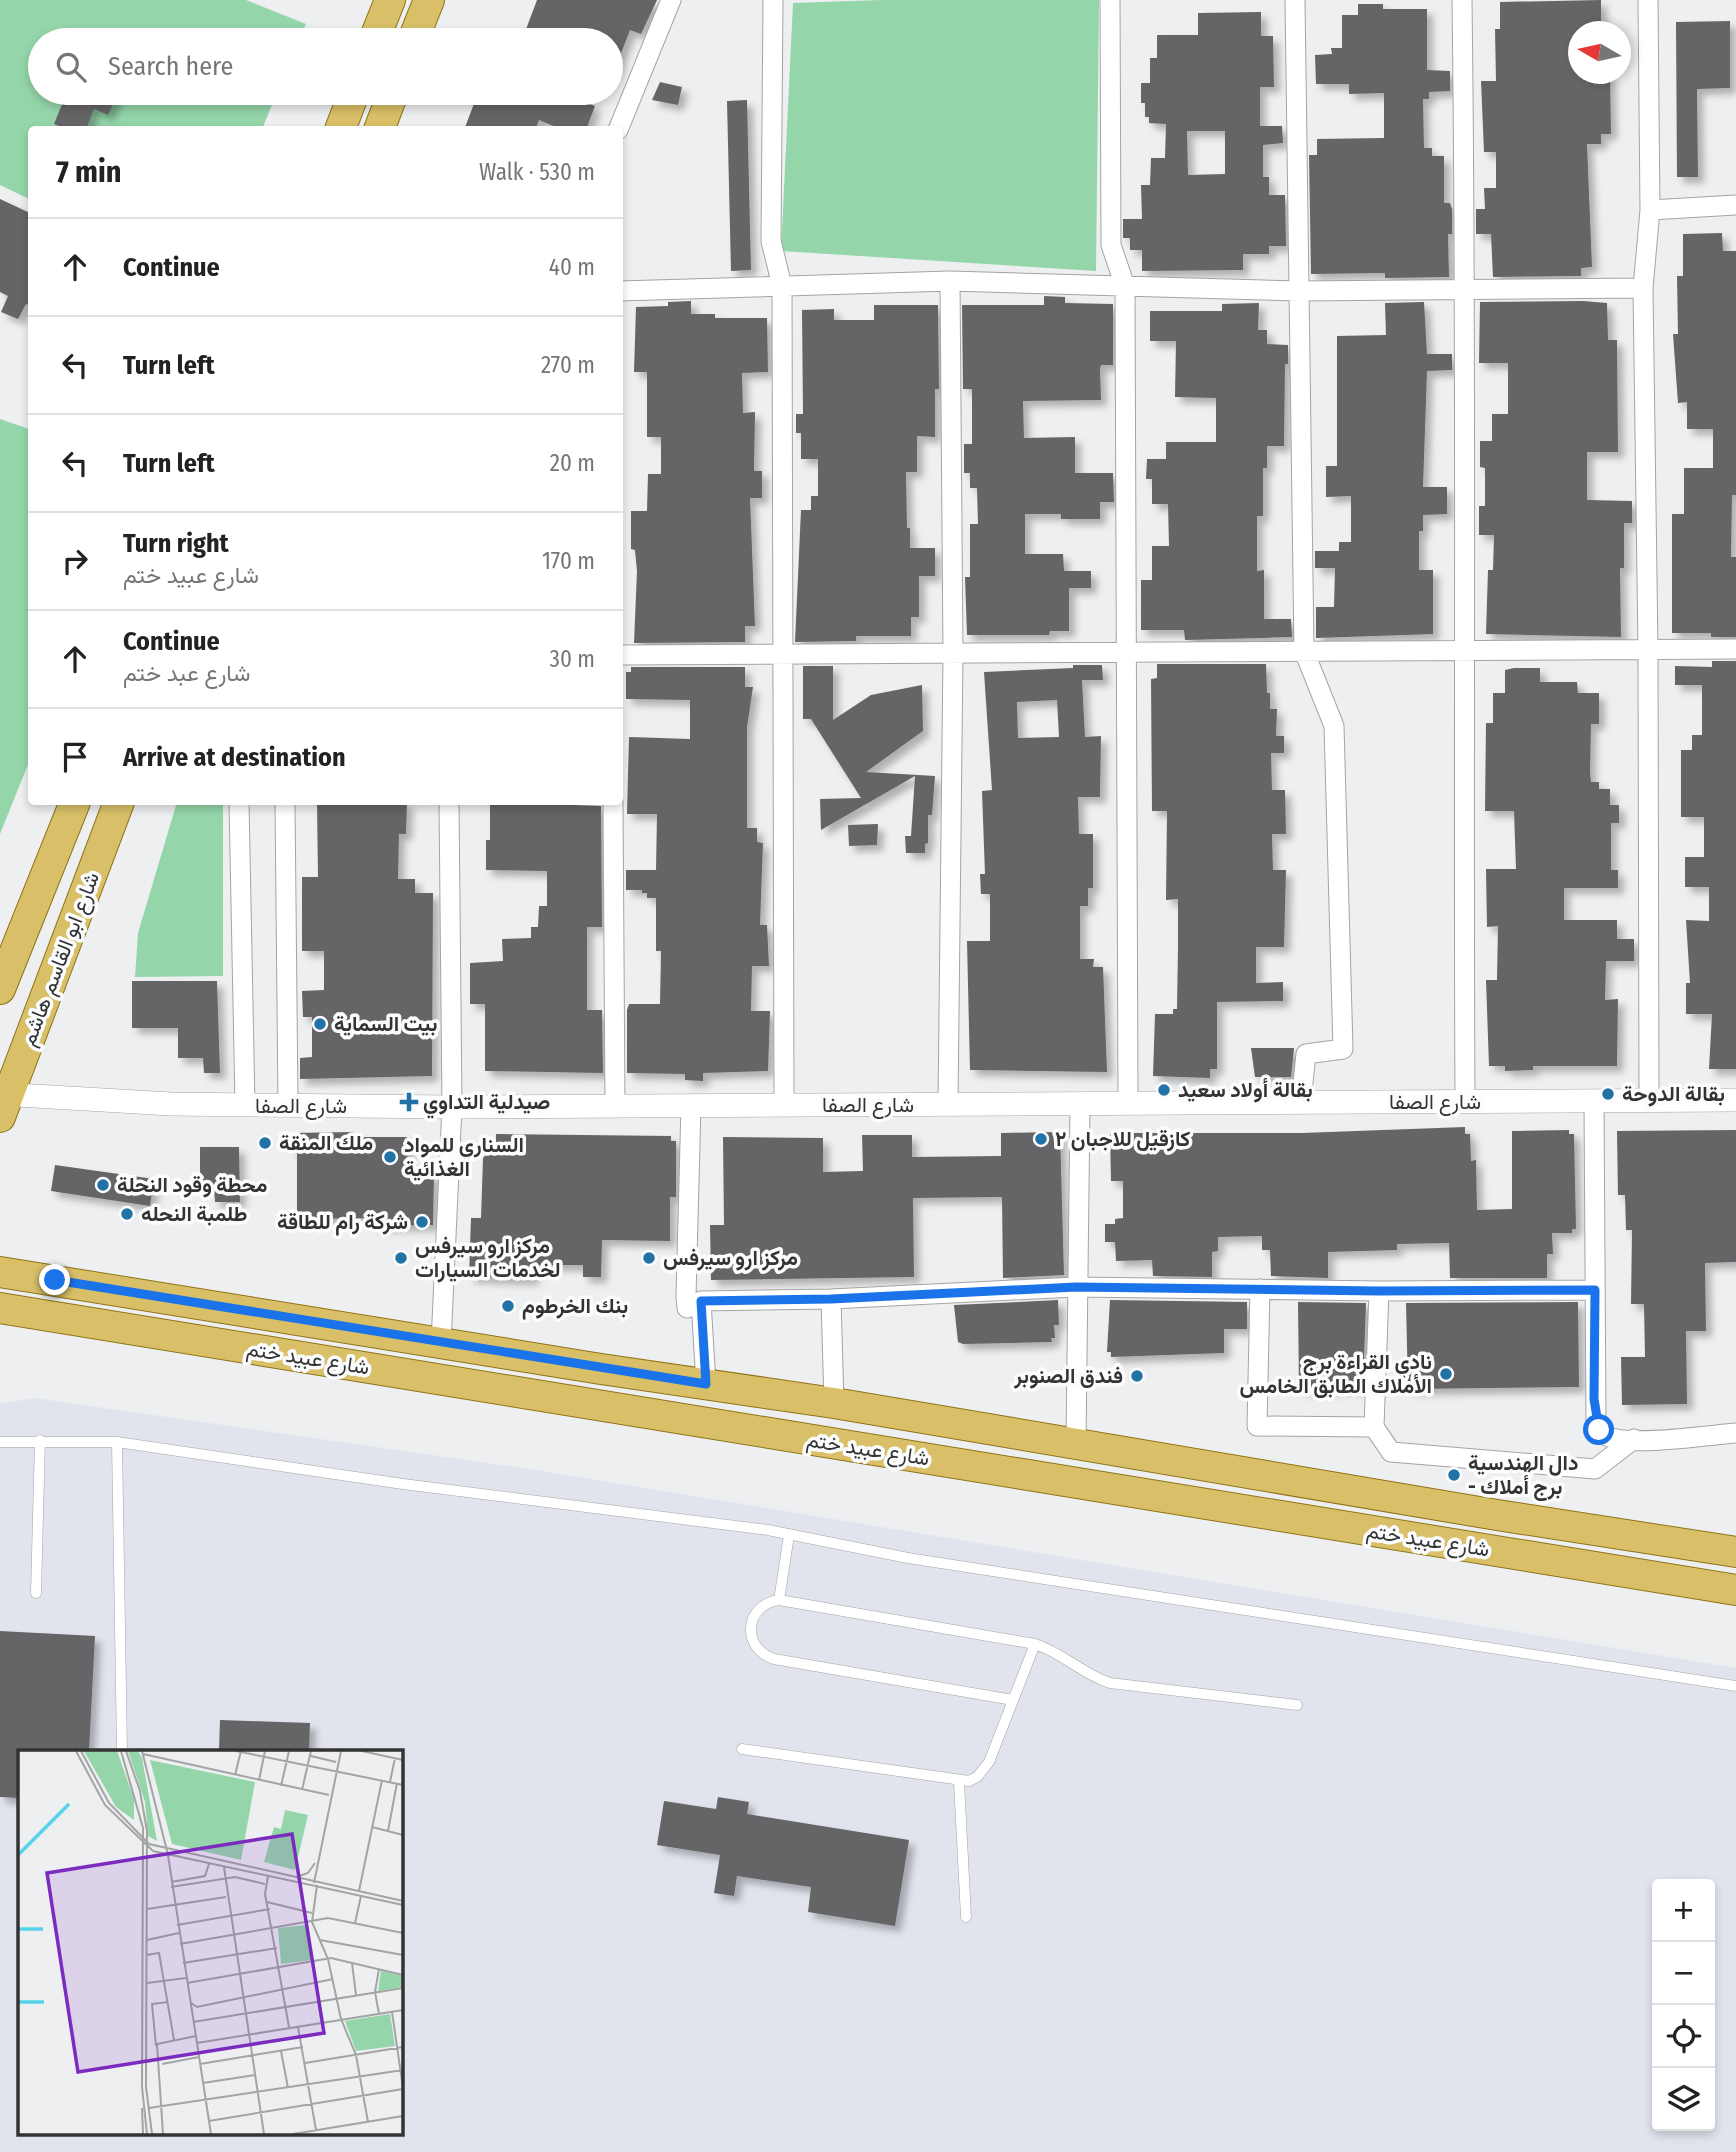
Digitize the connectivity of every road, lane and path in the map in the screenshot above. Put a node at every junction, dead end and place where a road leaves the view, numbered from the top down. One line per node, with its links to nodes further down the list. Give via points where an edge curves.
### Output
1 (368, 0): 10 (main road)
2 (390, 0): 11 (main road)
3 (429, 0): 12 (main road)
4 (671, 0): 17 (street)
5 (773, 0): 21 (street, via 771,241)
6 (1110, 0): 22 (street, via 1111,245)
7 (1295, 0): 26 (street)
8 (1462, 0): 24 (street)
9 (1648, 0): 19 (street)
10 (373, 28)
11 (380, 28)
12 (418, 28)
13 (349, 105): 15 (main road)
14 (388, 105): 16 (main road)
15 (342, 126)
16 (381, 126)
17 (620, 126)
18 (1736, 205): 19 (street)
19 (1650, 210): 23 (street)
20 (950, 281): 21 (street); 22 (street); 32 (street)
21 (782, 286): 25 (street); 33 (street)
22 (1125, 286): 26 (street); 31 (street)
23 (1643, 288): 24 (street); 28 (street)
24 (1466, 290): 26 (street); 30 (street)
25 (623, 291)
26 (1298, 291): 29 (street)
27 (1736, 649): 28 (street)
28 (1648, 650): 30 (street); 42 (street)
29 (1304, 651): 30 (street); 31 (street); 47 (street, via 1334,726 1343,1049 1306,1054)
30 (1463, 651): 44 (street)
31 (1128, 652): 32 (street); 48 (street)
32 (953, 653): 33 (street); 49 (street)
33 (781, 654): 34 (street); 54 (street)
34 (623, 655)
35 (74, 805): 41 (main road, شارع ابو القاسم هاشم)
36 (118, 805): 46 (main road, شارع ابو القاسم هاشم)
37 (239, 805): 51 (street)
38 (285, 805): 52 (street)
39 (449, 805): 56 (street)
40 (613, 805): 55 (street)
41 (0, 989)
42 (1649, 1100): 43 (street, شارع الصفا); 45 (street, شارع الصفا)
43 (1736, 1100)
44 (1465, 1101): 45 (street, شارع الصفا); 47 (street, شارع الصفا)
45 (1594, 1101): 60 (street)
46 (3, 1102): 51 (street, شارع الصفا)
47 (1301, 1102): 48 (street, شارع الصفا)
48 (1128, 1103): 50 (street, شارع الصفا)
49 (948, 1104): 50 (street, شارع الصفا); 54 (street, شارع الصفا)
50 (1080, 1104): 58 (street)
51 (245, 1105): 52 (street, شارع الصفا)
52 (288, 1105): 56 (street, شارع الصفا)
53 (691, 1105): 54 (street, شارع الصفا); 55 (street, شارع الصفا); 63 (street, via 687,1308)
54 (784, 1105)
55 (615, 1106): 56 (street, شارع الصفا)
56 (452, 1107): 67 (street)
57 (0, 1272): 67 (main road, شارع عبيد ختم)
58 (1076, 1287): 59 (street); 62 (street); 76 (street)
59 (1260, 1289): 61 (street); 70 (street, via 1257,1426)
60 (1595, 1290): 61 (street); 72 (street, via 1596,1422 1606,1436)
61 (1379, 1291): 70 (street)
62 (831, 1299): 63 (street); 69 (street)
63 (701, 1301): 68 (street)
64 (0, 1308): 65 (main road, شارع عبيد ختم)
65 (46, 1318): 66 (main road); 79 (main road, شارع عبيد ختم)
66 (0, 1323)
67 (441, 1343): 68 (main road, شارع عبيد ختم)
68 (706, 1384): 69 (main road, شارع عبيد ختم)
69 (834, 1403): 76 (main road, شارع عبيد ختم)
70 (1374, 1427): 72 (street, via 1391,1452 1595,1469)
71 (1736, 1433): 72 (street)
72 (1634, 1439)
73 (40, 1440): 74 (lane); 75 (lane); 80 (lane)
74 (117, 1442): 77 (lane); 87 (lane)
75 (0, 1443)
76 (1076, 1443): 78 (main road, شارع عبيد ختم)
77 (789, 1535): 81 (lane); 83 (lane, via 908,1558)
78 (1736, 1552)
79 (1736, 1590)
80 (36, 1593)
81 (779, 1600): 82 (lane); 84 (lane, via 763,1605 752,1619 751,1636 766,1657)
82 (1035, 1644): 84 (lane); 85 (lane, via 1111,1683)
83 (1736, 1686)
84 (1013, 1700): 88 (lane, via 984,1770)
85 (1297, 1705)
86 (742, 1749): 88 (lane)
87 (122, 1750)
88 (959, 1782): 89 (lane)
89 (966, 1917)

